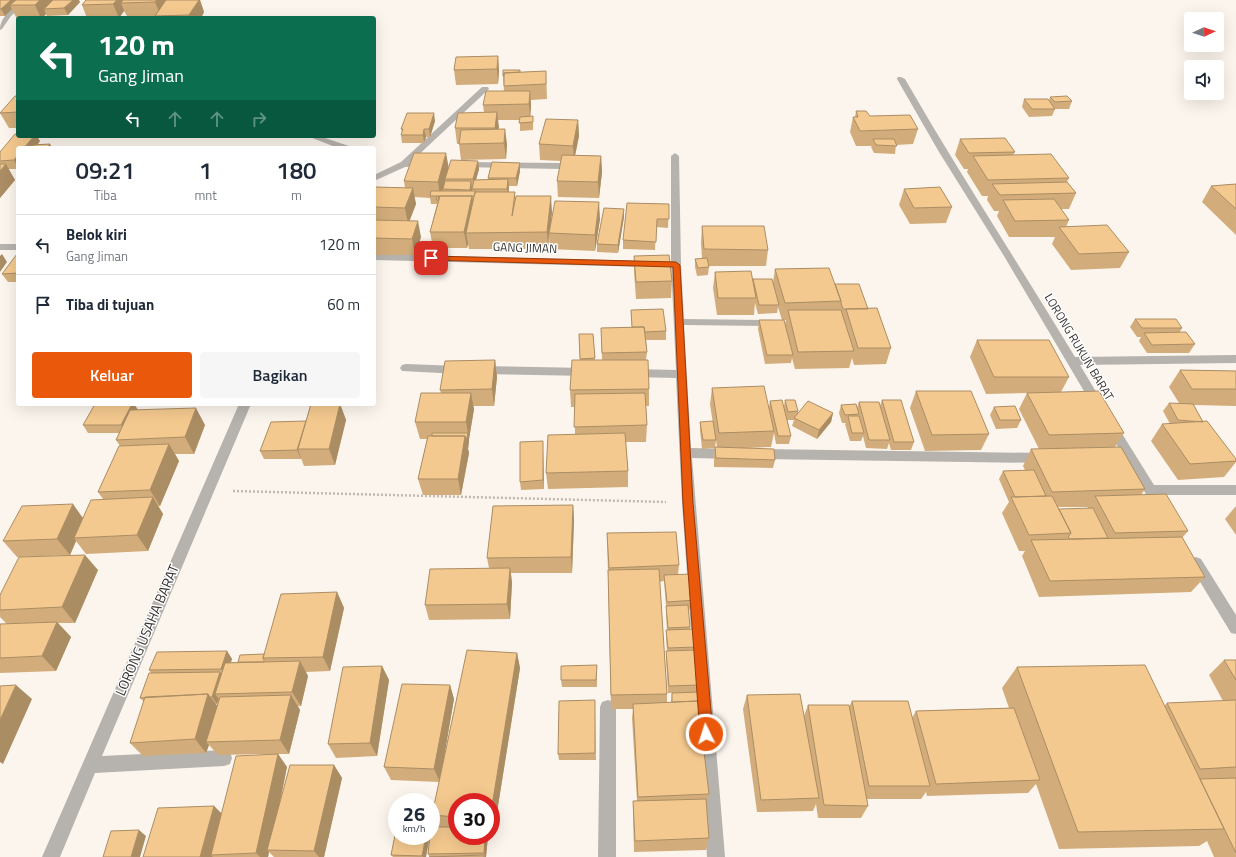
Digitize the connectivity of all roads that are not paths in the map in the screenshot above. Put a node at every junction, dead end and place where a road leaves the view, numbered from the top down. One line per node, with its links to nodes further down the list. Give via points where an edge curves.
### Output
1 (25, 0): 2 (street, via 8,15)
2 (0, 28)
3 (901, 79): 20 (street, LORONG RUKUN BARAT)
4 (485, 89): 8 (street)
5 (317, 138): 6 (street)
6 (340, 146)
7 (675, 156): 16 (street)
8 (404, 164): 9 (street); 12 (street)
9 (436, 164)
10 (451, 165): 11 (street)
11 (561, 166)
12 (376, 177)
13 (0, 247): 14 (street)
14 (16, 247)
15 (376, 257): 16 (street, GANG JIMAN)
16 (668, 264): 17 (street)
17 (680, 322): 18 (street); 24 (street)
18 (789, 324)
19 (1236, 359): 20 (street)
20 (1072, 361): 29 (street, LORONG RUKUN BARAT)
21 (406, 368): 22 (street)
22 (595, 372)
23 (619, 373): 24 (street)
24 (682, 374): 26 (street)
25 (244, 406): 37 (street, LORONG USAHA BARAT)
26 (686, 453): 27 (street); 40 (street)
27 (1053, 458)
28 (1116, 459): 29 (street)
29 (1132, 460): 30 (street, LORONG RUKUN BARAT)
30 (1150, 490): 31 (street); 32 (street, LORONG RUKUN BARAT)
31 (1236, 490)
32 (1166, 516)
33 (1191, 556): 34 (street)
34 (1236, 628)
35 (608, 707): 39 (street)
36 (224, 758): 37 (street)
37 (90, 765): 38 (street, LORONG USAHA BARAT)
38 (51, 857)
39 (607, 857)
40 (716, 857)

